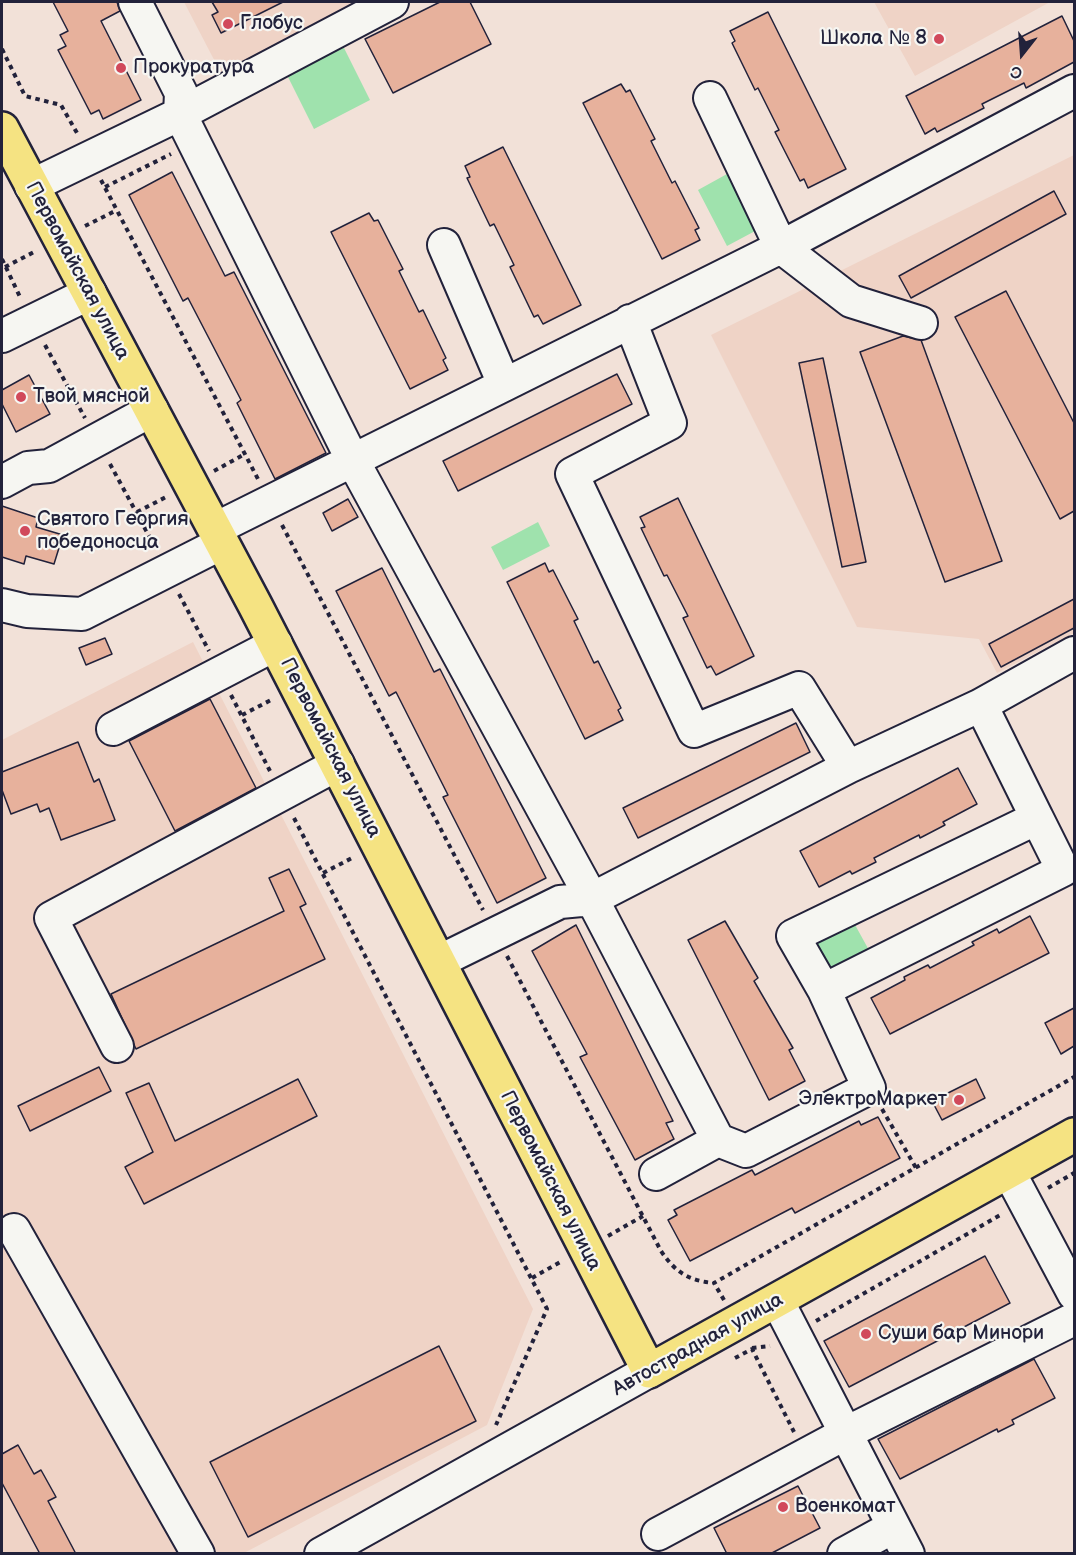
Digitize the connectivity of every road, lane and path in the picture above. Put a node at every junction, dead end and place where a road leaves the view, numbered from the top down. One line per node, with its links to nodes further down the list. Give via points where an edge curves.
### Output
1 (135, 2): 6 (street, via 181,93)
2 (392, 2): 6 (street)
3 (2, 49): 9 (path, via 25,96 61,105)
4 (1074, 91): 13 (street)
5 (710, 98): 13 (street)
6 (180, 114): 8 (street); 9 (street)
7 (2, 129): 10 (main road, Первомайская улица)
8 (194, 142): 11 (path); 22 (street)
9 (90, 158): 10 (street); 11 (path)
10 (32, 186): 15 (main road, Первомайская улица)
11 (105, 187): 24 (path)
12 (444, 245): 19 (street)
13 (781, 247): 16 (street); 17 (street, via 851,301)
14 (2, 259): 18 (path)
15 (90, 293): 18 (street); 20 (main road, Первомайская улица)
16 (630, 321): 19 (street); 36 (street, via 670,423 572,474 694,732 799,688)
17 (921, 323)
18 (12, 326): 21 (path)
19 (504, 384): 22 (street)
20 (152, 410): 21 (street); 25 (main road, Первомайская улица)
21 (97, 440): 23 (street, via 49,466 28,468); 26 (path)
22 (353, 461): 24 (street); 40 (street)
23 (2, 482)
24 (269, 502): 25 (street); 41 (path)
25 (219, 536): 26 (street); 28 (main road, Первомайская улица)
26 (167, 571): 27 (street, via 82,614 27,611); 30 (path)
27 (2, 605)
28 (276, 644): 30 (street); 31 (main road, Первомайская улица)
29 (1074, 653): 32 (street)
30 (220, 673): 33 (path); 34 (street)
31 (297, 686): 33 (path); 35 (main road, Первомайская улица)
32 (981, 705): 36 (street); 38 (street)
33 (242, 715): 37 (path)
34 (113, 729)
35 (338, 764): 37 (street); 42 (main road, Первомайская улица)
36 (848, 767): 40 (street)
37 (282, 794): 44 (street, via 51,918); 64 (path, via 547,1309)
38 (1037, 818): 39 (street); 43 (street, via 793,936)
39 (1069, 881): 43 (street)
40 (591, 898): 41 (street, via 560,902); 48 (street)
41 (495, 934): 42 (street); 55 (path, via 661,1251 683,1275)
42 (440, 961): 63 (main road, Первомайская улица)
43 (824, 990): 46 (street)
44 (117, 1046)
45 (1074, 1077): 49 (path)
46 (869, 1088): 48 (street, via 746,1151); 49 (path)
47 (1074, 1135): 50 (main road, Автострадная улица)
48 (718, 1140): 52 (street)
49 (916, 1168): 55 (path)
50 (1009, 1172): 53 (street); 57 (main road, Автострадная улица)
51 (1074, 1173): 53 (path)
52 (656, 1174)
53 (1025, 1201): 56 (street); 59 (path)
54 (14, 1230): 69 (street)
55 (714, 1283): 60 (path)
56 (1074, 1294)
57 (778, 1302): 60 (main road, Автострадная улица); 65 (street)
58 (1074, 1319): 65 (street)
59 (813, 1322)
60 (745, 1336): 61 (path); 62 (path); 63 (main road, Автострадная улица); 66 (path)
61 (773, 1346)
62 (731, 1360)
63 (649, 1371): 70 (street, Автострадная улица)
64 (494, 1430)
65 (848, 1432): 66 (street); 67 (street)
66 (805, 1455): 68 (street)
67 (893, 1527): 71 (street); 72 (street)
68 (658, 1534)
69 (198, 1554)
70 (321, 1554)
71 (844, 1554)
72 (908, 1554)

